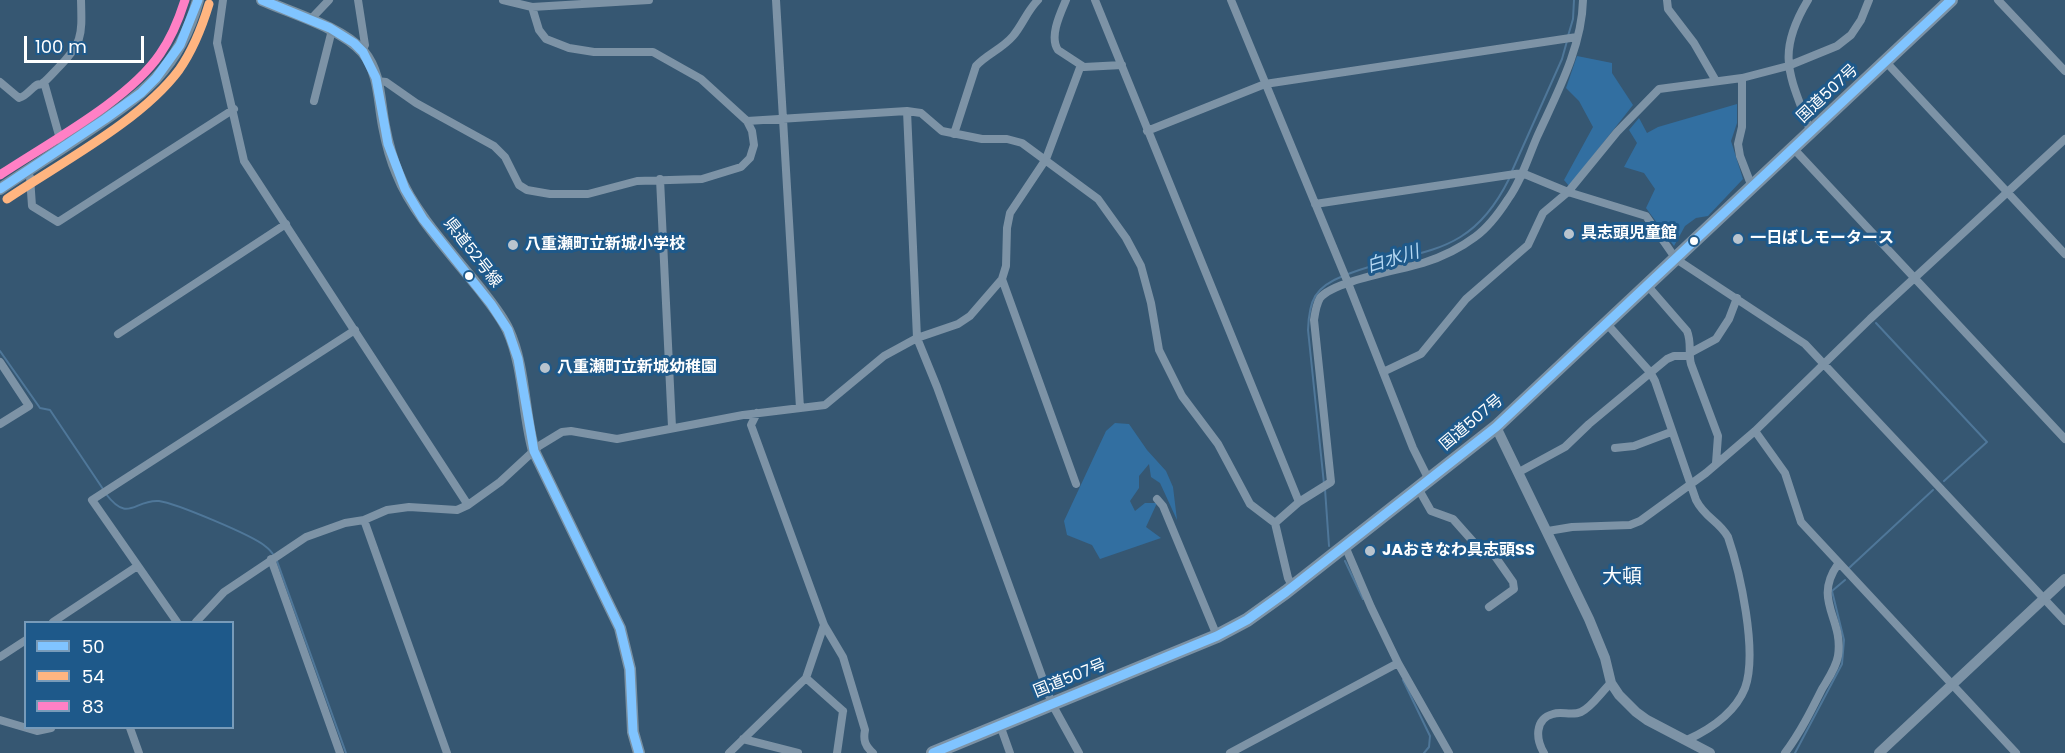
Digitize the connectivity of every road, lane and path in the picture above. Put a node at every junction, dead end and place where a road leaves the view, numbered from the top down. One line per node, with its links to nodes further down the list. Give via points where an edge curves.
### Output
1 (81, 0): 34 (street, via 79,41 74,52)
2 (198, 0): 45 (main road, via 186,35 157,78 127,105)
3 (223, 0): 37 (street, via 217,43)
4 (262, 0): 21 (main road, 県道52号線)
5 (329, 0): 21 (street)
6 (358, 0): 24 (street)
7 (503, 0): 20 (street)
8 (649, 0): 20 (street)
9 (776, 0): 39 (street)
10 (1038, 0): 43 (street, via 1014,35 976,66)
11 (1066, 0): 27 (street, via 1055,46)
12 (1095, 0): 26 (street)
13 (1231, 0): 35 (street)
14 (1583, 0): 23 (street)
15 (1667, 0): 32 (street, via 1668,9)
16 (1869, 0): 28 (street, via 1861,21 1837,46)
17 (1951, 0): 25 (highway, 国道507号)
18 (1998, 0): 29 (street)
19 (1804, 1): 28 (street, via 1792,32)
20 (532, 7): 40 (street, via 546,39 569,48 653,52 701,79)
21 (310, 20): 22 (main road, 県道52号線)
22 (332, 30): 24 (main road, 県道52号線); 36 (street)
23 (1577, 37): 35 (street); 49 (street)
24 (363, 51): 31 (main road, 県道52号線)
25 (1886, 62): 42 (highway, 国道507号); 54 (street)
26 (1122, 64): 27 (street); 41 (street)
27 (1081, 65): 47 (street)
28 (1788, 66): 30 (street); 42 (street)
29 (2065, 71)
30 (1742, 78): 32 (street); 51 (street, via 1738,144)
31 (377, 81): 50 (street, via 386,82 494,146 505,157 519,185 527,190 588,194); 82 (main road, 県道52号線, via 390,153 403,186 508,331)
32 (1716, 81): 53 (street, via 1659,89 1617,132)
33 (0, 82): 34 (street, via 19,98)
34 (44, 82): 45 (street)
35 (1265, 84): 41 (street); 55 (street)
36 (314, 101)
37 (234, 109): 48 (street, via 58,222 32,206); 56 (street, via 244,161)
38 (907, 111): 39 (street); 43 (street, via 921,113 942,131); 67 (street)
39 (783, 118): 40 (street); 73 (street)
40 (747, 121): 50 (street, via 754,145 750,159 741,168 702,179)
41 (1147, 131): 89 (street)
42 (1811, 133): 46 (highway, 国道507号)
43 (954, 134): 47 (street, via 1017,140)
44 (2065, 139): 54 (street)
45 (64, 147): 48 (main road)
46 (1793, 148): 51 (highway, 国道507号); 59 (street)
47 (1046, 159): 60 (street, via 1010,213); 92 (street, via 1098,200 1126,238 1141,266 1152,303 1159,350 1182,396 1218,444 1250,504)
48 (27, 171): 52 (main road)
49 (1522, 173): 53 (street); 55 (street); 61 (street, via 1491,222 1453,252)
50 (660, 179): 76 (street)
51 (1752, 187): 58 (highway, 国道507号)
52 (0, 189)
53 (1568, 192): 58 (street, via 1646,216); 71 (street, via 1543,213 1528,245 1466,299 1420,354)
54 (2008, 193): 57 (street); 59 (street)
55 (1315, 204): 61 (street)
56 (286, 224): 65 (street); 66 (street)
57 (2065, 254)
58 (1676, 259): 62 (highway, 国道507号); 63 (street)
59 (1915, 278): 70 (street); 80 (street)
60 (1002, 279): 67 (street, via 970,316); 85 (street)
61 (1348, 283): 71 (street); 89 (street, via 1321,298 1314,320 1331,482)
62 (1647, 285): 64 (highway, 国道507号); 68 (street, via 1687,332)
63 (1737, 298): 68 (street, via 1716,339); 70 (street, via 1805,344)
64 (1607, 324): 72 (street); 77 (highway, 国道507号)
65 (355, 330): 90 (street); 97 (street, via 92,500)
66 (118, 334)
67 (917, 338): 73 (street, via 884,356 825,405); 115 (street)
68 (1689, 355): 72 (street, via 1674,356); 83 (street, via 1718,436)
69 (0, 362): 75 (street, via 29,406)
70 (1826, 364): 78 (street); 100 (street)
71 (1383, 372): 86 (street)
72 (1650, 372): 79 (street); 84 (street, via 1565,447)
73 (800, 408): 74 (street)
74 (757, 413): 76 (street); 106 (street, via 751,425)
75 (0, 424)
76 (672, 427): 82 (street, via 617,439 562,432)
77 (1496, 427): 84 (street); 86 (highway, 国道507号)
78 (1755, 431): 83 (street); 96 (street, via 1785,473 1801,522)
79 (1671, 432): 81 (street, via 1634,446); 87 (street)
80 (2065, 439)
81 (1615, 448)
82 (534, 451): 90 (street); 128 (main road, 県道52号線, via 620,628 630,669 633,732)
83 (1716, 463): 87 (street)
84 (1519, 472): 93 (street)
85 (1076, 484)
86 (1423, 484): 94 (highway, 国道507号); 101 (street, via 1431,511 1453,519 1477,546 1492,552 1513,582 1514,589)
87 (1689, 485): 93 (street, via 1630,525); 124 (street, via 1704,513 1725,532 1730,544 1746,611 1748,677 1729,712 1706,731)
88 (1157, 499): 107 (street)
89 (1299, 502): 92 (street)
90 (468, 505): 91 (street, via 457,510 387,510)
91 (364, 520): 95 (street, via 306,537); 127 (street)
92 (1275, 523): 99 (street)
93 (1548, 531): 112 (street, via 1599,639)
94 (1345, 546): 99 (highway, 国道507号); 110 (street)
95 (272, 559): 104 (street, via 224,592); 126 (street)
96 (1838, 564): 113 (street); 140 (street, via 1827,586 1838,632 1838,658 1798,736)
97 (136, 567): 102 (street); 103 (street)
98 (2065, 579): 100 (street)
99 (1293, 586): 107 (highway, 国道507号, via 1247,620)
100 (2044, 598): 105 (street); 113 (street)
101 (1489, 607)
102 (55, 621)
103 (176, 621)
104 (197, 621)
105 (2065, 621)
106 (825, 626): 111 (street); 114 (street, via 843,657)
107 (1217, 636): 115 (highway, 国道507号)
108 (24, 641): 109 (street)
109 (0, 657)
110 (1398, 663): 136 (street); 137 (street)
111 (806, 678): 116 (street); 123 (street)
112 (1611, 683): 124 (street, via 1636,712); 138 (street, via 1584,711 1546,717 1537,734)
113 (1952, 685): 141 (street); 142 (street)
114 (858, 702): 116 (street); 132 (street, via 866,730 864,739)
115 (1053, 704): 118 (highway, 国道507号); 135 (street)
116 (843, 711): 131 (street)
117 (0, 720): 119 (street)
118 (1000, 725): 133 (highway, 国道507号); 134 (street)
119 (24, 727)
120 (29, 729): 121 (street)
121 (46, 729)
122 (130, 729): 125 (street)
123 (743, 739): 129 (street); 130 (street)
124 (1687, 740): 139 (street)
125 (139, 753)
126 (340, 753)
127 (447, 753)
128 (639, 753)
129 (729, 753)
130 (798, 753)
131 (837, 753)
132 (873, 753)
133 (933, 753)
134 (1010, 753)
135 (1079, 753)
136 (1230, 753)
137 (1449, 753)
138 (1544, 753)
139 (1710, 753)
140 (1785, 753)
141 (1879, 753)
142 (2016, 753)

